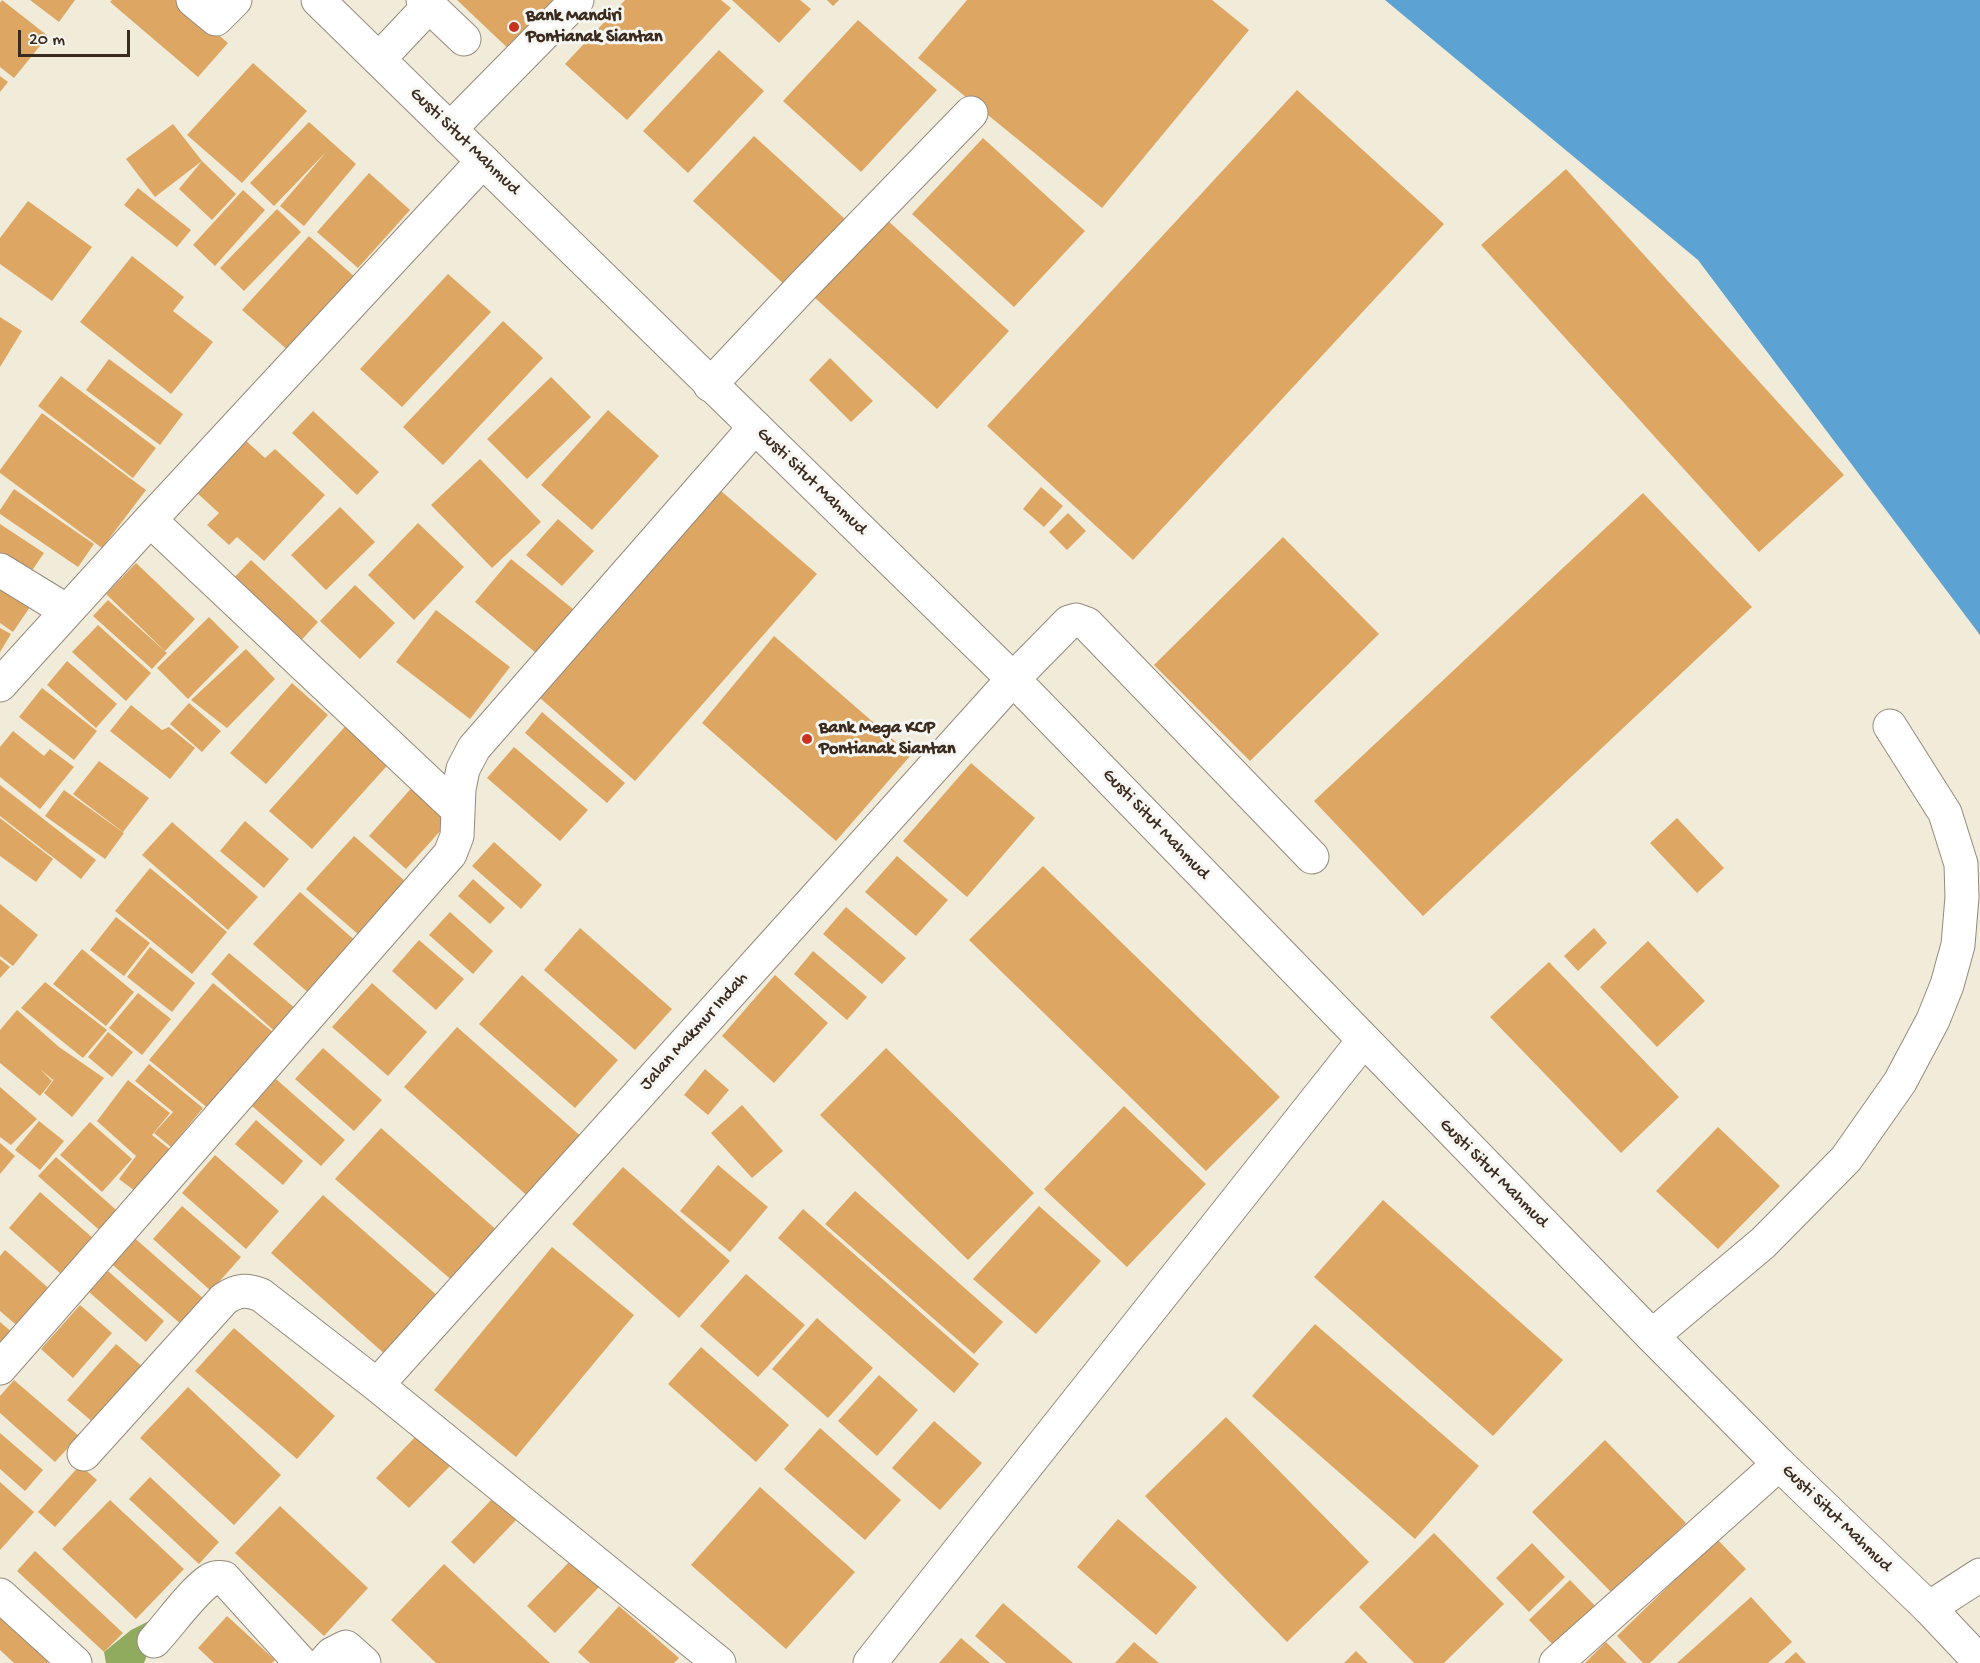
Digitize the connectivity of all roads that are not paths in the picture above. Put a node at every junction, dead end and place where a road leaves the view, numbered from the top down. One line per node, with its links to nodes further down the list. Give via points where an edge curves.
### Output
1 (193, 0): 2 (main road, via 216,19)
2 (235, 0)
3 (318, 0): 7 (main road, Gusti Situt Mahmud)
4 (577, 0): 9 (main road)
5 (426, 3): 6 (main road); 7 (main road)
6 (464, 39)
7 (379, 59): 9 (main road, Gusti Situt Mahmud)
8 (971, 113): 11 (main road)
9 (450, 129): 10 (main road, Gusti Situt Mahmud)
10 (483, 161): 11 (main road, Gusti Situt Mahmud); 13 (main road)
11 (710, 385): 12 (main road, Gusti Situt Mahmud)
12 (755, 426): 16 (main road, Gusti Situt Mahmud); 19 (main road, via 474,748 463,769)
13 (150, 520): 15 (main road); 19 (main road)
14 (0, 570): 15 (main road)
15 (67, 610): 17 (main road)
16 (1013, 679): 20 (main road, Jalan Makmur Indah, via 1069,622 1082,621); 21 (main road, Gusti Situt Mahmud); 24 (main road, Jalan Makmur Indah)
17 (0, 685)
18 (1890, 726): 22 (main road, via 1945,813 1962,864 1958,945 1947,985 1900,1082 1846,1159 1763,1243)
19 (458, 810): 23 (main road, via 457,836 450,854)
20 (1312, 857)
21 (1369, 1047): 22 (main road, Gusti Situt Mahmud); 37 (main road)
22 (1652, 1336): 26 (main road, Gusti Situt Mahmud)
23 (0, 1368)
24 (377, 1385): 25 (main road, via 261,1295 248,1290 234,1292); 36 (main road)
25 (84, 1454)
26 (1779, 1464): 29 (main road, Gusti Situt Mahmud); 38 (main road)
27 (1980, 1575): 29 (main road)
28 (0, 1595): 32 (main road)
29 (1929, 1608): 31 (main road, Gusti Situt Mahmud)
30 (154, 1641): 33 (main road, via 210,1580 224,1578)
31 (1980, 1662)
32 (75, 1663)
33 (301, 1663)
34 (324, 1663): 35 (main road, via 346,1647)
35 (364, 1663)
36 (719, 1663)
37 (870, 1663)
38 (1556, 1663)

